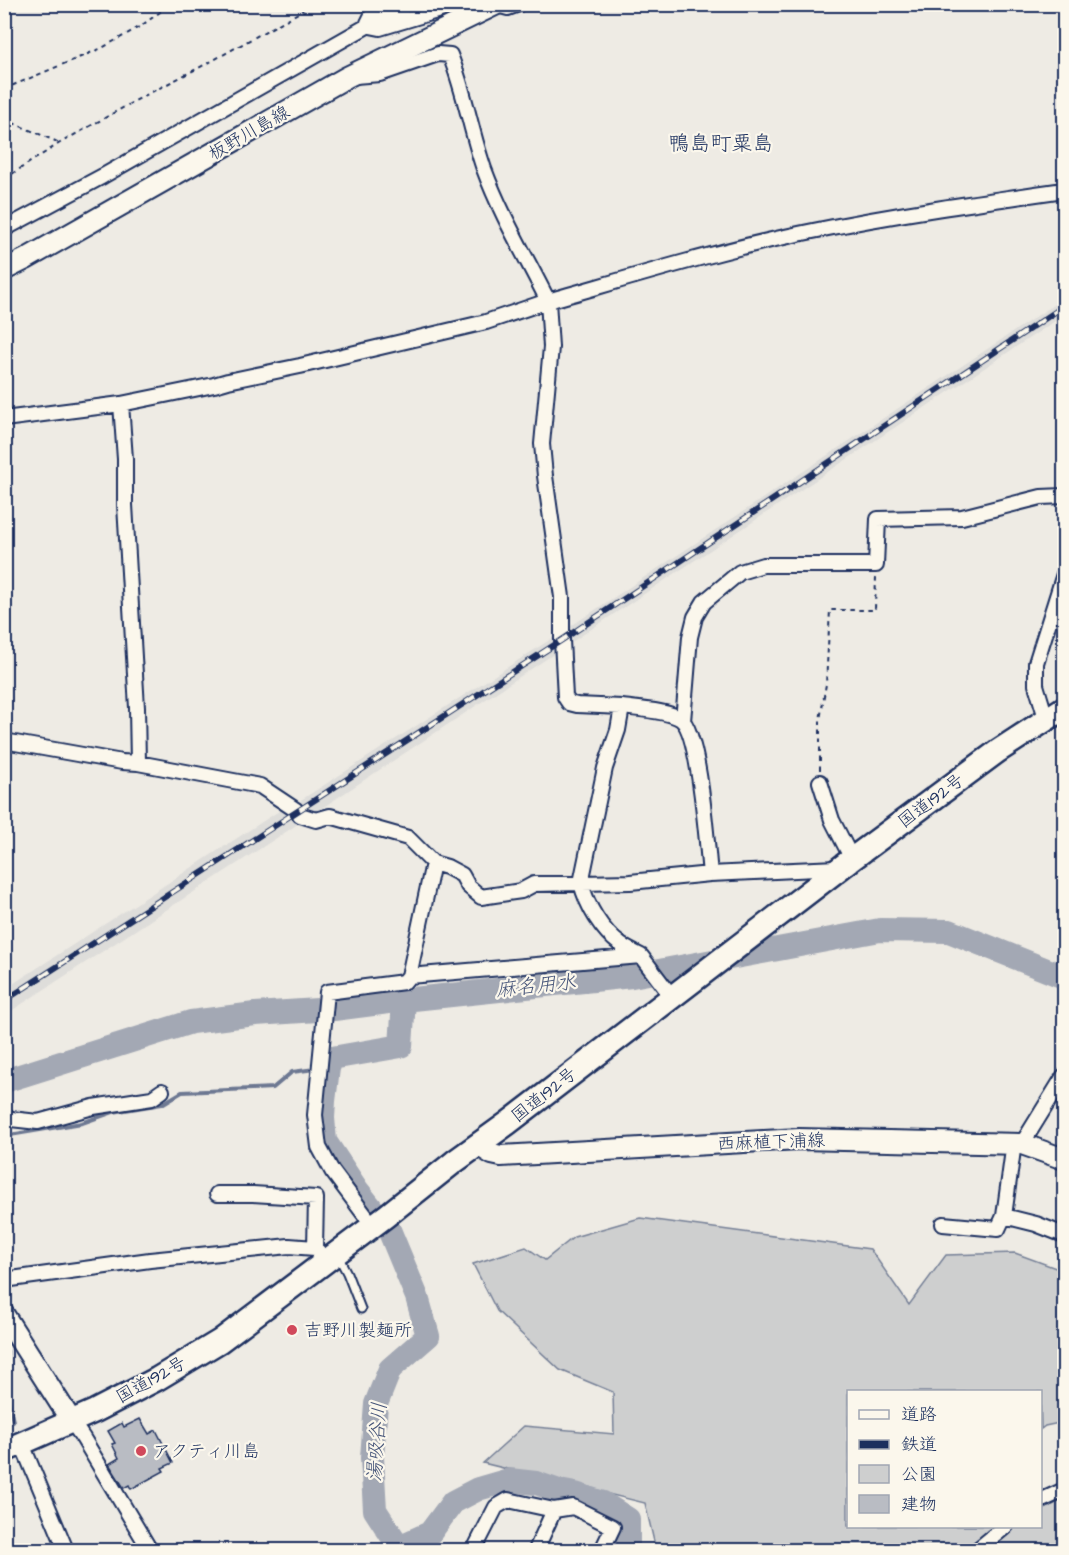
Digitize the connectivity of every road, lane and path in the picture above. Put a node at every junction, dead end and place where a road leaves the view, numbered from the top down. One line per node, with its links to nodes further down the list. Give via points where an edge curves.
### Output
1 (171, 4): 10 (path, via 102,48)
2 (309, 4): 12 (path, via 240,46)
3 (384, 4): 8 (street, via 372,15)
4 (408, 4): 8 (street)
5 (460, 4): 8 (street, via 380,28)
6 (519, 4): 7 (street, via 508,8)
7 (497, 5): 9 (main road, 板野川島線)
8 (369, 25): 15 (street)
9 (347, 77): 16 (main road, 板野川島線); 17 (street, via 380,74 438,54 450,55 495,198)
10 (4, 88)
11 (4, 119): 12 (path)
12 (60, 143): 13 (path)
13 (4, 180)
14 (1065, 190): 17 (street, via 812,231)
15 (4, 229)
16 (4, 270)
17 (548, 301): 18 (street, via 486,322); 23 (street, via 551,347 542,444 562,597 565,697 577,705)
18 (121, 404): 19 (street); 27 (street)
19 (4, 419)
20 (1065, 495): 21 (street, via 1041,497 962,517 878,519)
21 (876, 565): 25 (street, via 763,565 740,572 704,602 695,617); 28 (path, via 875,610 830,610 820,720)
22 (1065, 574): 24 (street, via 1036,663 1036,686)
23 (622, 707): 25 (street, via 672,715); 32 (street)
24 (1055, 713): 30 (highway, 国道192号)
25 (683, 721): 31 (street, via 702,791)
26 (4, 741): 27 (street)
27 (138, 763): 29 (street, via 260,786 298,813 316,820 330,816 408,838)
28 (820, 782): 30 (street)
29 (433, 863): 32 (street, via 462,875 481,897 521,891 534,884); 34 (street)
30 (847, 863): 31 (street); 35 (highway, 国道192号, via 701,975)
31 (710, 874): 32 (street)
32 (580, 883): 33 (street, via 585,900 605,931)
33 (644, 959): 34 (street); 35 (street)
34 (409, 976): 44 (street, via 404,982 327,992 326,998 315,1115 319,1147 332,1171)
35 (667, 989): 40 (highway, 国道192号)
36 (1065, 1076): 39 (street)
37 (162, 1091): 38 (street, via 152,1098 93,1107 38,1122)
38 (4, 1120)
39 (1022, 1144): 40 (main road, 西麻植下浦線, via 799,1139 501,1156); 41 (main road, 西麻植下浦線); 43 (street, via 1013,1150)
40 (478, 1145): 44 (highway, 国道192号)
41 (1065, 1159)
42 (217, 1194): 47 (street, via 316,1198)
43 (1004, 1216): 45 (street, via 998,1229); 46 (street)
44 (378, 1222): 47 (highway, 国道192号)
45 (943, 1224)
46 (1065, 1235)
47 (326, 1254): 49 (street, via 289,1246); 50 (lane, via 341,1260); 52 (highway, 国道192号, via 220,1341 157,1379)
48 (4, 1265): 49 (street)
49 (9, 1279)
50 (361, 1309)
51 (4, 1316): 52 (main road)
52 (72, 1422): 53 (highway, 国道192号); 59 (street)
53 (13, 1448): 58 (street)
54 (1065, 1490): 55 (street)
55 (1042, 1501)
56 (554, 1510): 60 (street, via 508,1500 496,1507); 61 (street); 62 (street, via 573,1507 613,1527)
57 (1005, 1528): 63 (street)
58 (66, 1551)
59 (150, 1551)
60 (474, 1551)
61 (536, 1551)
62 (602, 1551)
63 (977, 1551)

